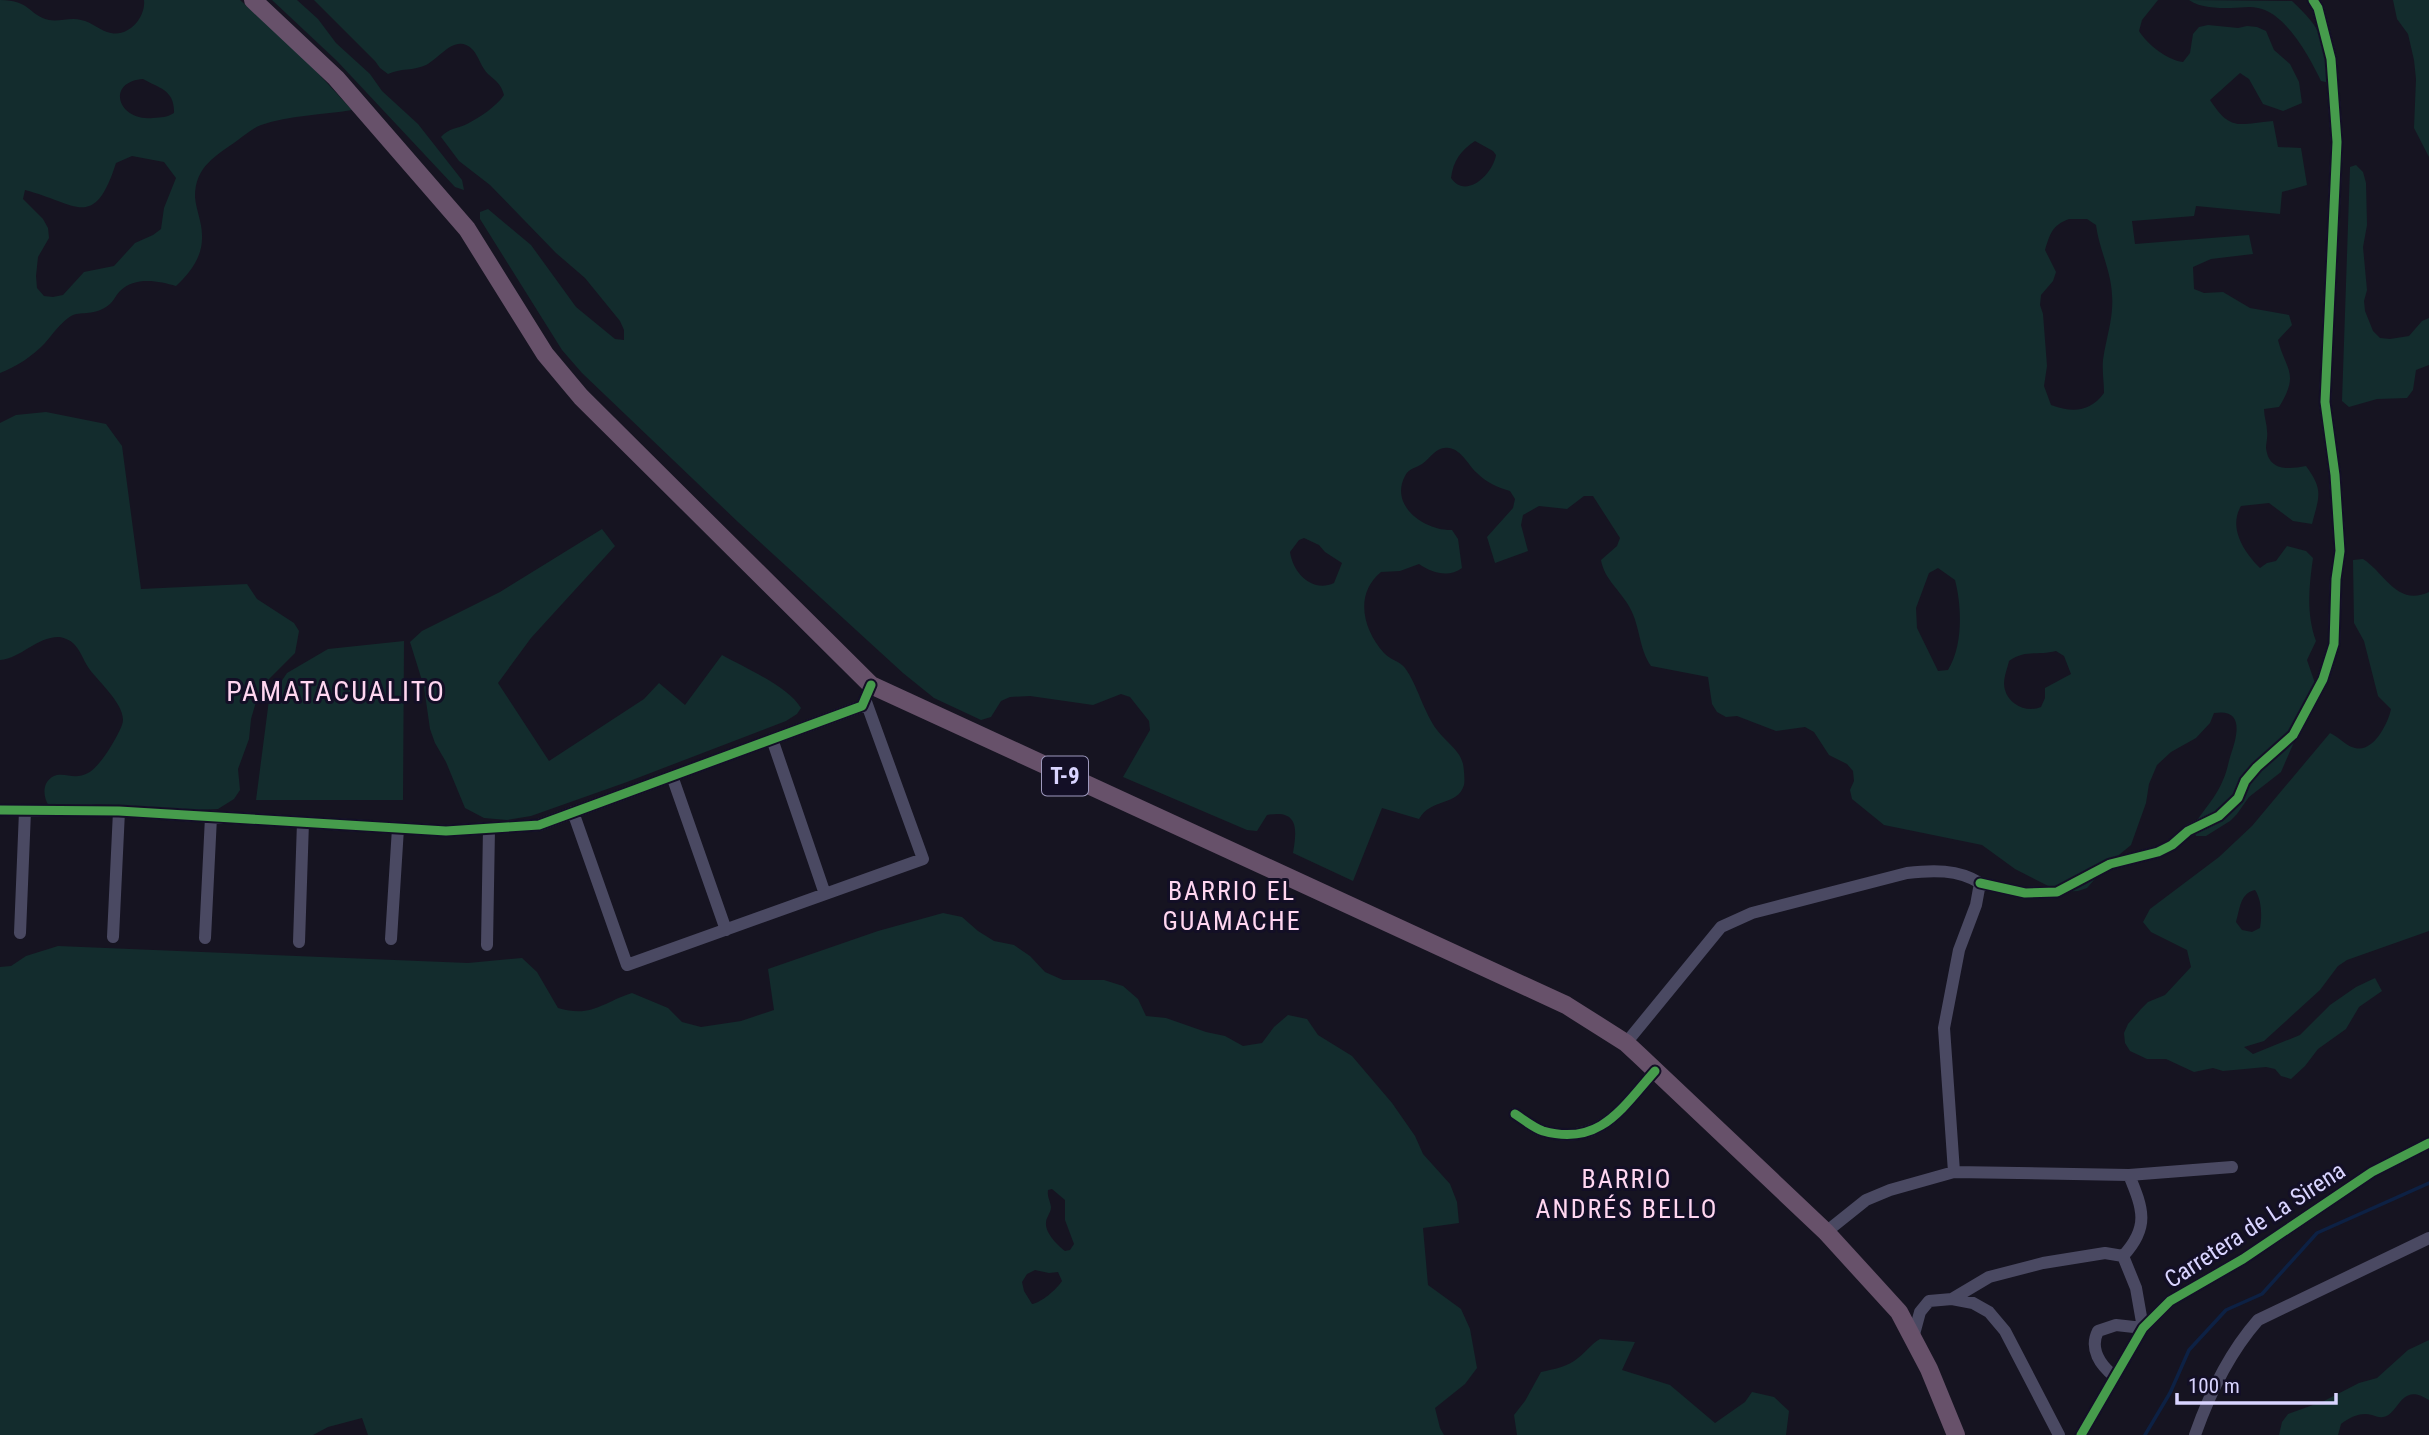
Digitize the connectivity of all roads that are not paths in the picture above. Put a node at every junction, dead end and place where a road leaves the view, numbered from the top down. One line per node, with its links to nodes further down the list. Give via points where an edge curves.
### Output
1 (253, 0): 3 (highway, T-9, via 335,78 467,229 545,354 581,397)
2 (2313, 0): 14 (street, via 2331,59 2337,142 2325,402 2340,551 2334,643 2323,679 2293,735 2257,767 2238,798 2219,816 2172,845 2110,864 2057,892 2025,893)
3 (868, 692): 4 (street, via 862,706); 15 (street, via 923,859); 23 (highway, T-9, via 1566,1005)
4 (772, 739): 5 (street); 15 (street)
5 (672, 776): 9 (street); 16 (street)
6 (0, 810): 7 (street)
7 (25, 811): 8 (street); 17 (street)
8 (120, 811): 10 (street); 18 (street)
9 (573, 812): 13 (street, via 539,825); 16 (street, via 627,965)
10 (211, 817): 11 (street); 19 (street)
11 (303, 822): 12 (street); 21 (street)
12 (398, 828): 13 (street); 20 (street)
13 (489, 828): 22 (street)
14 (1980, 883): 23 (street, via 1967,875 1931,870 1907,873 1752,913 1721,927); 28 (street, via 1959,950 1944,1028)
15 (825, 894): 16 (street)
16 (726, 930)
17 (20, 933)
18 (113, 937)
19 (205, 938)
20 (391, 939)
21 (299, 942)
22 (487, 944)
23 (1626, 1044): 24 (highway, T-9)
24 (1655, 1071): 25 (street, via 1596,1130 1572,1135 1542,1131); 30 (highway, T-9)
25 (1515, 1115)
26 (2429, 1143): 34 (street, Carretera de La Sirena, via 2372,1172 2243,1259 2170,1301)
27 (2232, 1167): 29 (street)
28 (1954, 1172): 29 (street); 30 (street, via 1866,1200)
29 (2129, 1175): 32 (street, via 2141,1204 2142,1224 2136,1242)
30 (1826, 1232): 35 (highway, T-9, via 1899,1312)
31 (2429, 1238): 40 (street, via 2258,1320 2222,1376)
32 (2123, 1256): 33 (street, via 2105,1253 2043,1263 1989,1277); 34 (street, via 2136,1288)
33 (1952, 1299): 35 (street, via 1929,1301 1920,1312); 38 (street, via 1989,1312 2004,1331)
34 (2143, 1328): 36 (street, Carretera de La Sirena); 36 (street, via 2116,1325 2098,1331 2093,1340 2096,1355)
35 (1913, 1338): 37 (highway, T-9)
36 (2115, 1377): 39 (street, Carretera de La Sirena)
37 (1956, 1435)
38 (2059, 1435)
39 (2081, 1435)
40 (2195, 1435)

